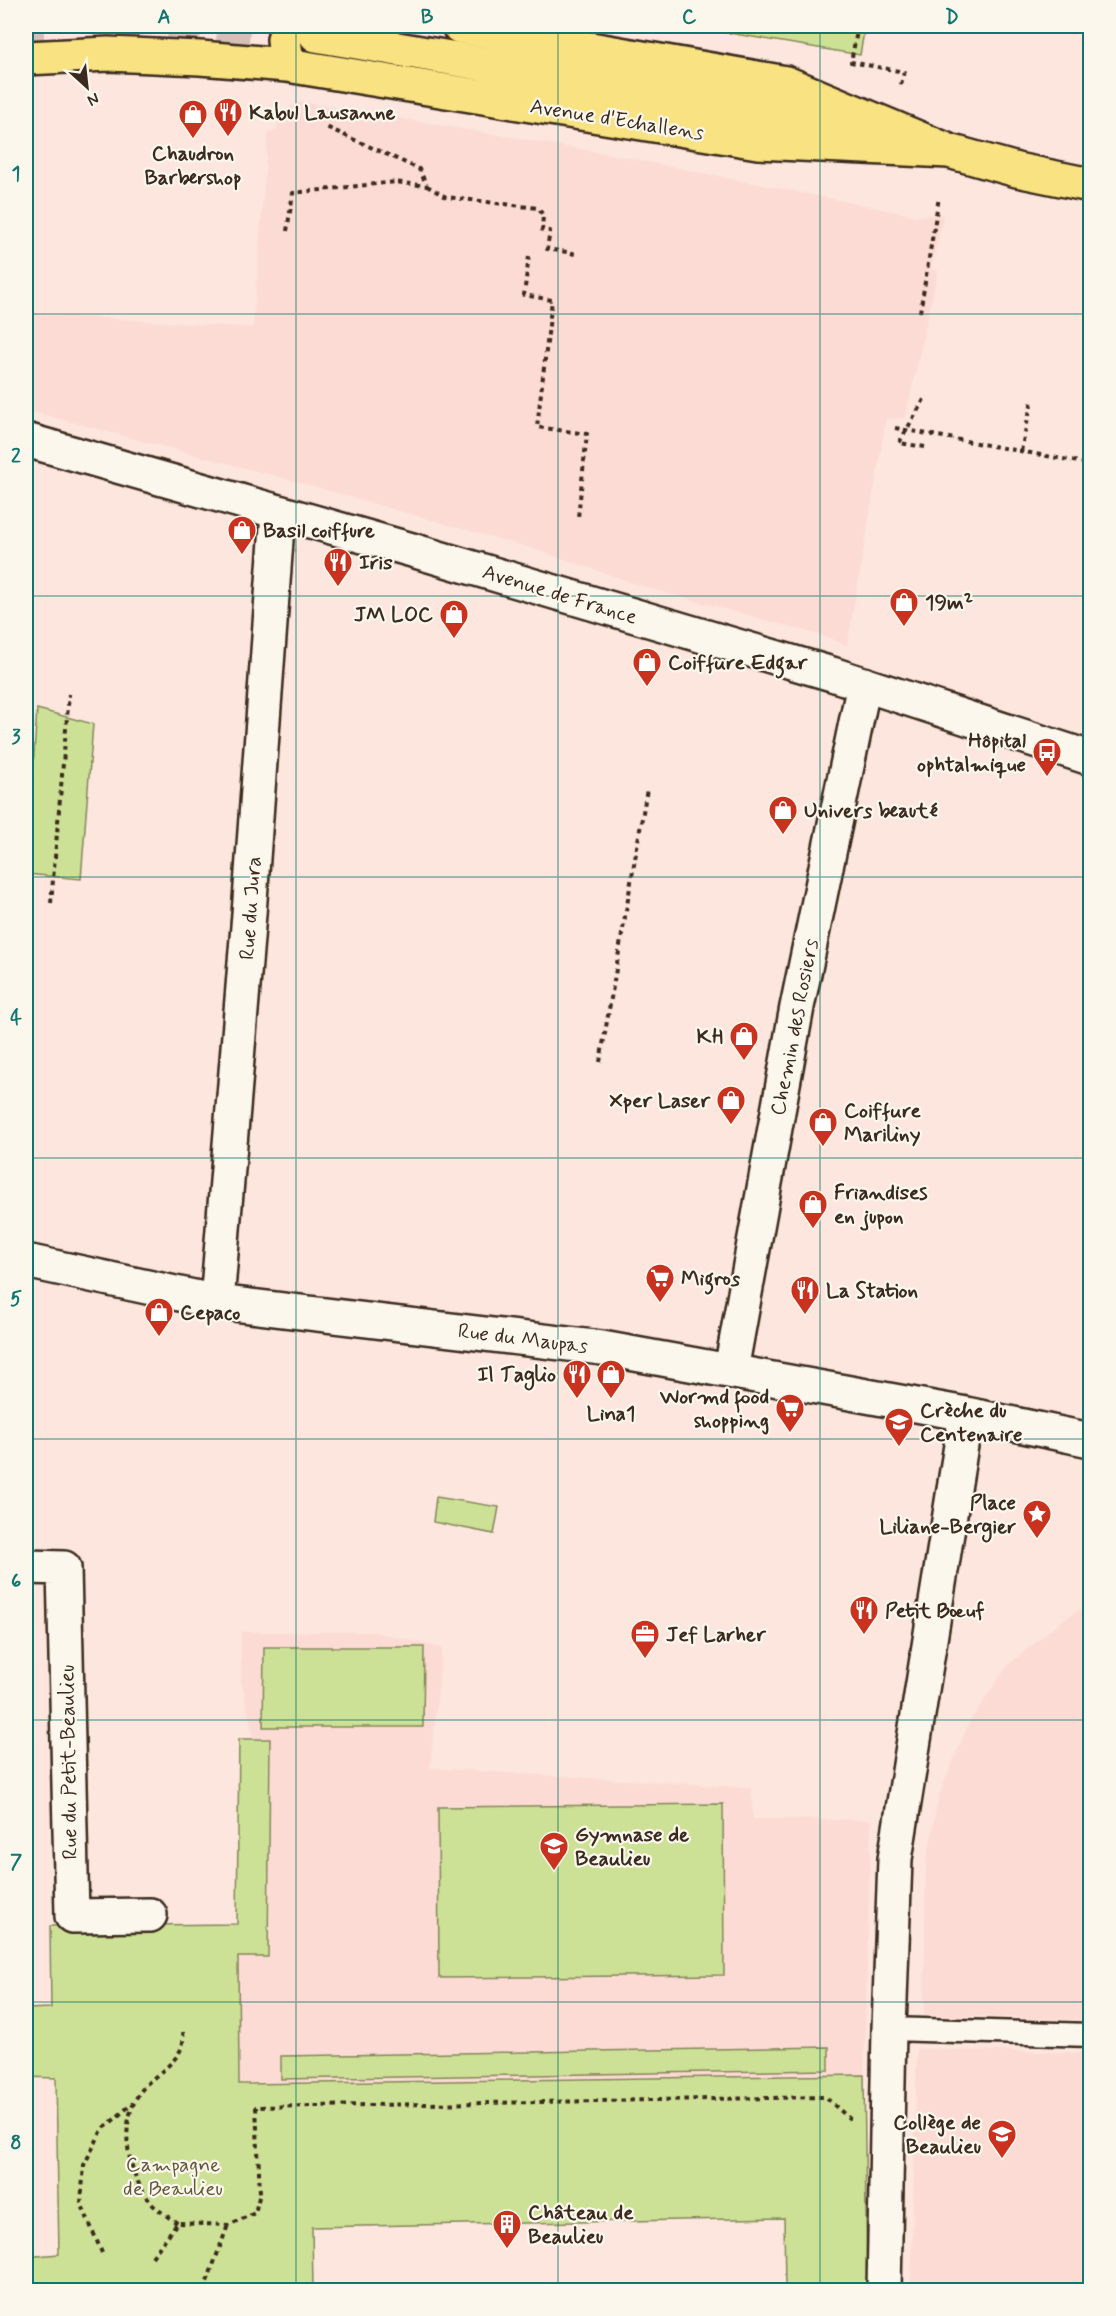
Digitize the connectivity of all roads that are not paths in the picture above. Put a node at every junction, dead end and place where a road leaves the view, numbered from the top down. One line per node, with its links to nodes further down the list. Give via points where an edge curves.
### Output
1 (459, 26): 5 (main road, Avenue d'Echallens, via 786,83)
2 (302, 30): 4 (main road, via 284,39); 5 (main road, via 771,113)
3 (26, 58): 4 (main road, Avenue d'Echallens, via 108,54)
4 (287, 65): 5 (main road, Avenue d'Echallens, via 758,142)
5 (949, 151): 6 (main road, Avenue d'Echallens)
6 (1090, 185)
7 (26, 440): 8 (street, Avenue de France)
8 (278, 513): 9 (street, Avenue de France); 12 (street, Rue du Jura)
9 (864, 684): 10 (street, Avenue de France); 13 (street, Chemin des Rosiers, via 797,1007)
10 (1090, 758)
11 (26, 1261): 12 (street, Rue du Maupas)
12 (218, 1302): 13 (street, Rue du Maupas, via 555,1340)
13 (731, 1370): 14 (street, Rue du Maupas)
14 (966, 1414): 15 (street, Rue du Maupas); 18 (street, via 895,1859)
15 (1090, 1440)
16 (26, 1567): 17 (street, Rue du Petit-Beaulieu, via 64,1568 72,1916)
17 (150, 1915)
18 (889, 2029): 19 (lane); 20 (street)
19 (1090, 2035)
20 (884, 2290)

